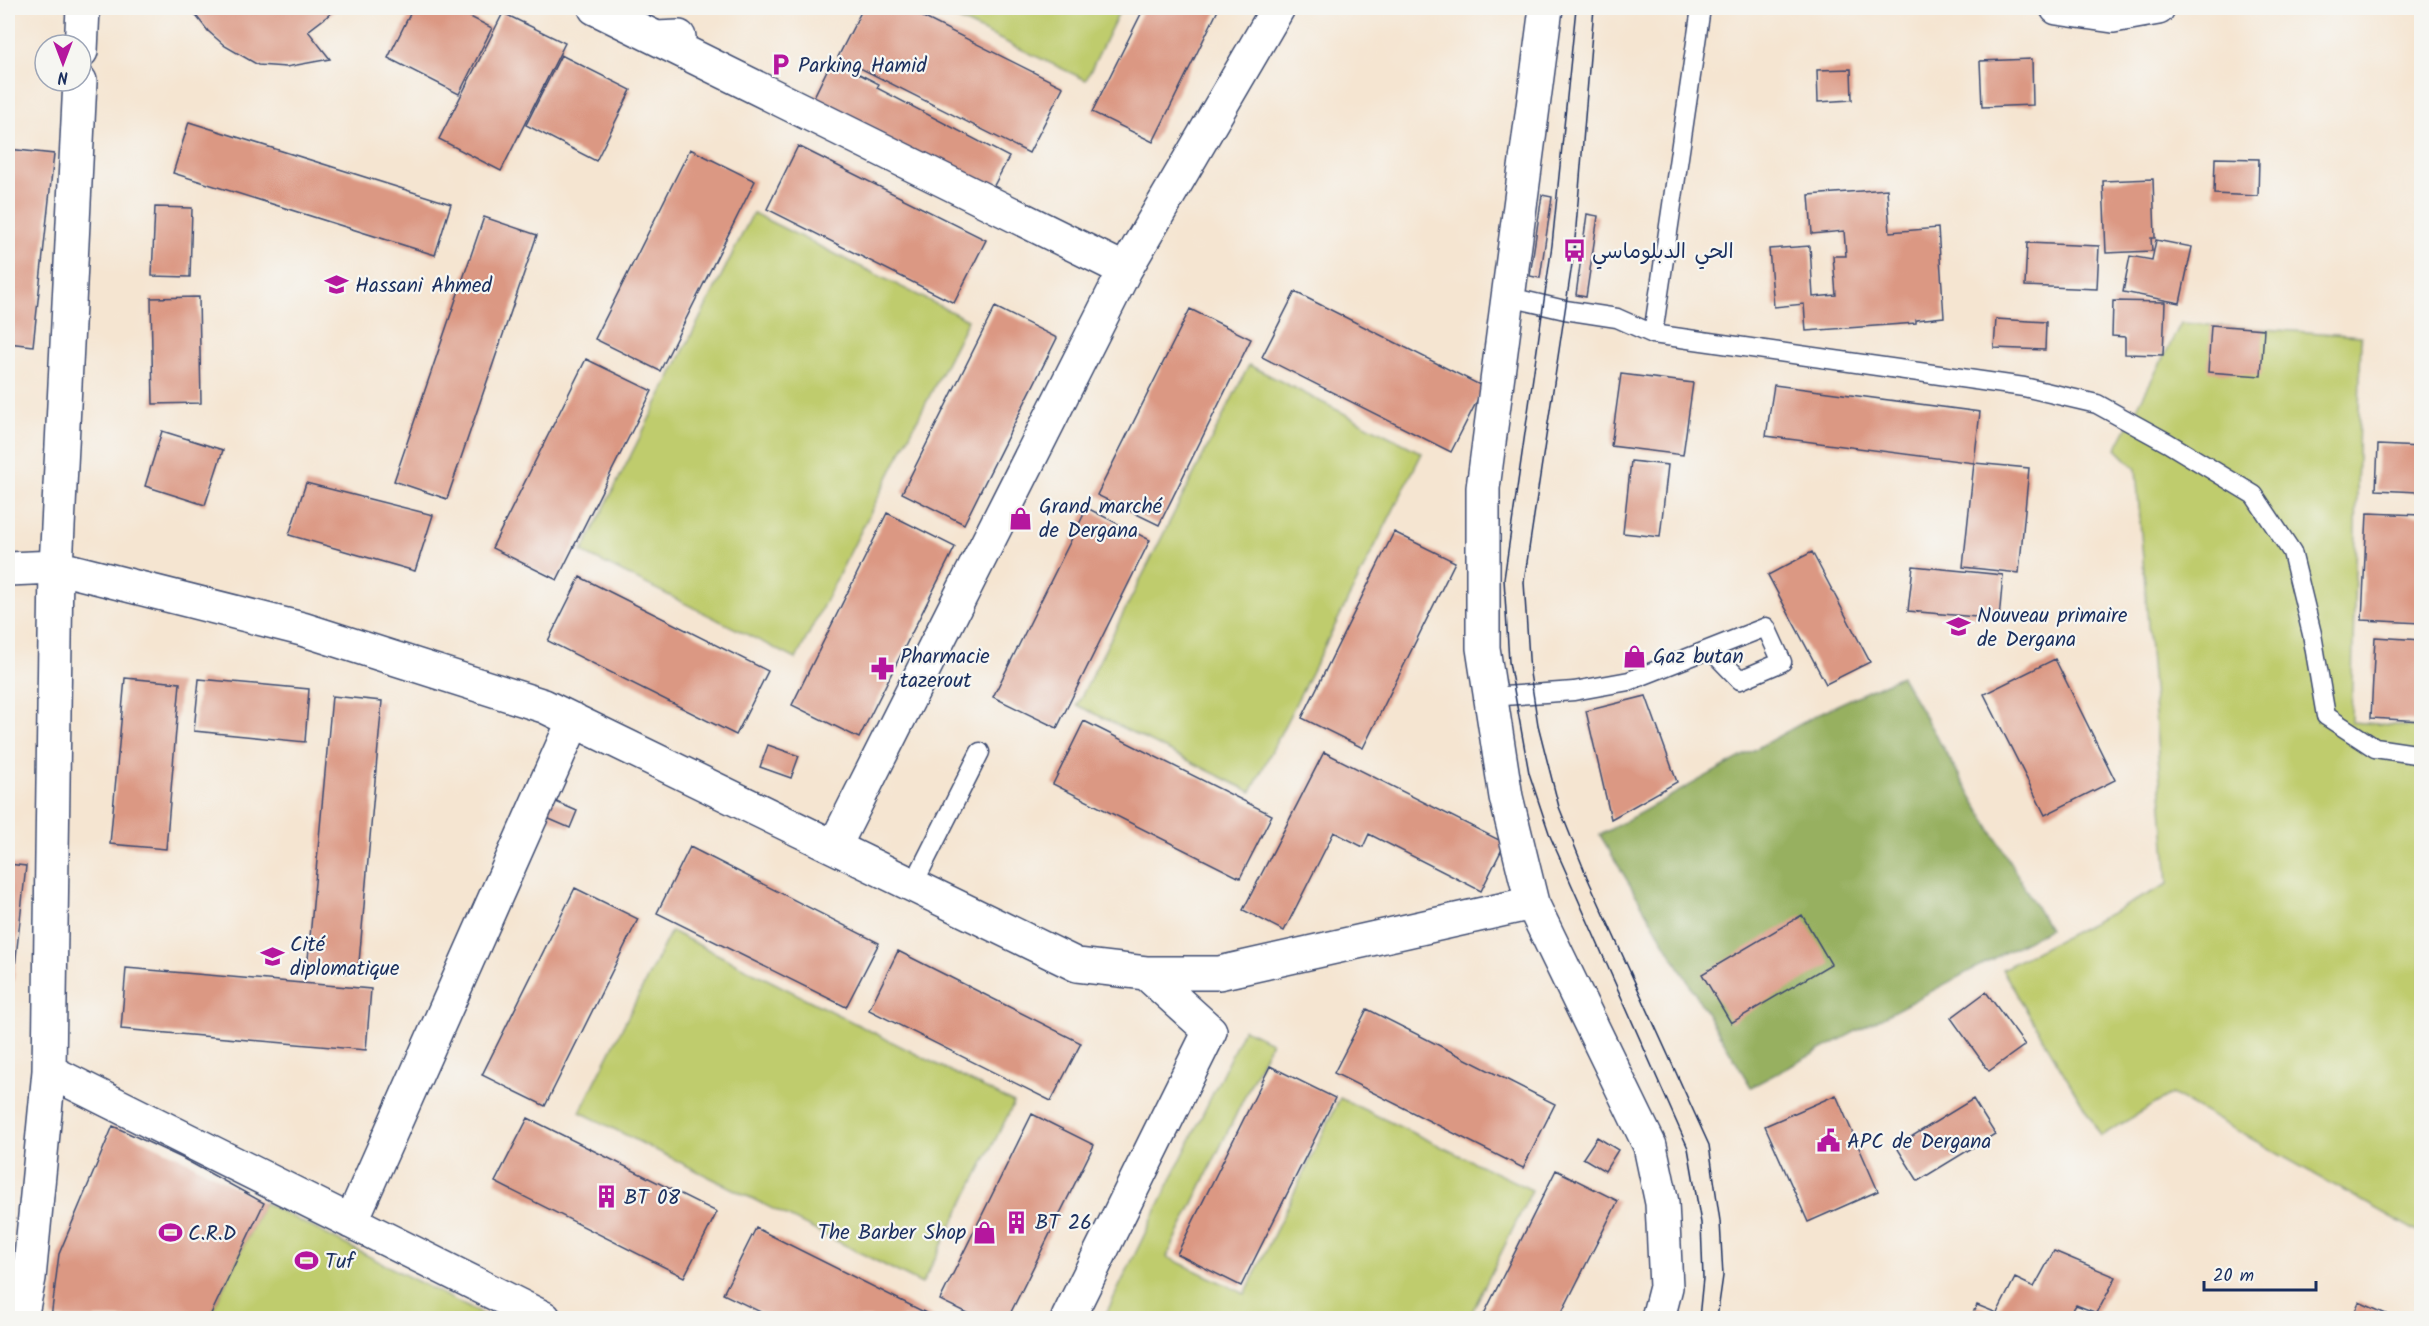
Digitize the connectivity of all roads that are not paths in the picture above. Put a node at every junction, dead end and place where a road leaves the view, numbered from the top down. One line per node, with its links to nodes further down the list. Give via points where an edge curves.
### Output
1 (83, 8): 8 (street)
2 (595, 8): 10 (street)
3 (1278, 8): 12 (street)
4 (1546, 8): 13 (street)
5 (1701, 8): 14 (lane)
6 (2057, 8): 7 (street, via 2113,16)
7 (2158, 8)
8 (82, 33)
9 (693, 37): 10 (street)
10 (656, 38): 12 (street)
11 (79, 93): 15 (street)
12 (1125, 270): 22 (street)
13 (1509, 297): 14 (lane, via 1617,318); 18 (street, via 1483,488 1483,648)
14 (1653, 333): 21 (lane, via 2024,387 2097,404 2168,442 2254,495 2292,552 2326,716 2374,748)
15 (56, 567): 16 (street); 19 (street, via 302,629 544,706); 26 (street)
16 (8, 569)
17 (1710, 649): 18 (lane, via 1629,681 1574,691)
18 (1490, 697): 24 (street, via 1506,797)
19 (574, 720): 22 (street); 27 (street)
20 (980, 752): 23 (lane)
21 (2421, 755)
22 (834, 847): 23 (street)
23 (913, 885): 25 (street, via 1077,965)
24 (1532, 903): 25 (street, via 1220,973); 31 (street, via 1650,1146 1662,1203 1666,1287)
25 (1146, 973): 30 (street, via 1210,1031)
26 (49, 1071): 27 (street); 28 (street)
27 (351, 1222): 29 (street)
28 (21, 1318)
29 (544, 1318)
30 (1068, 1318)
31 (1658, 1318)

